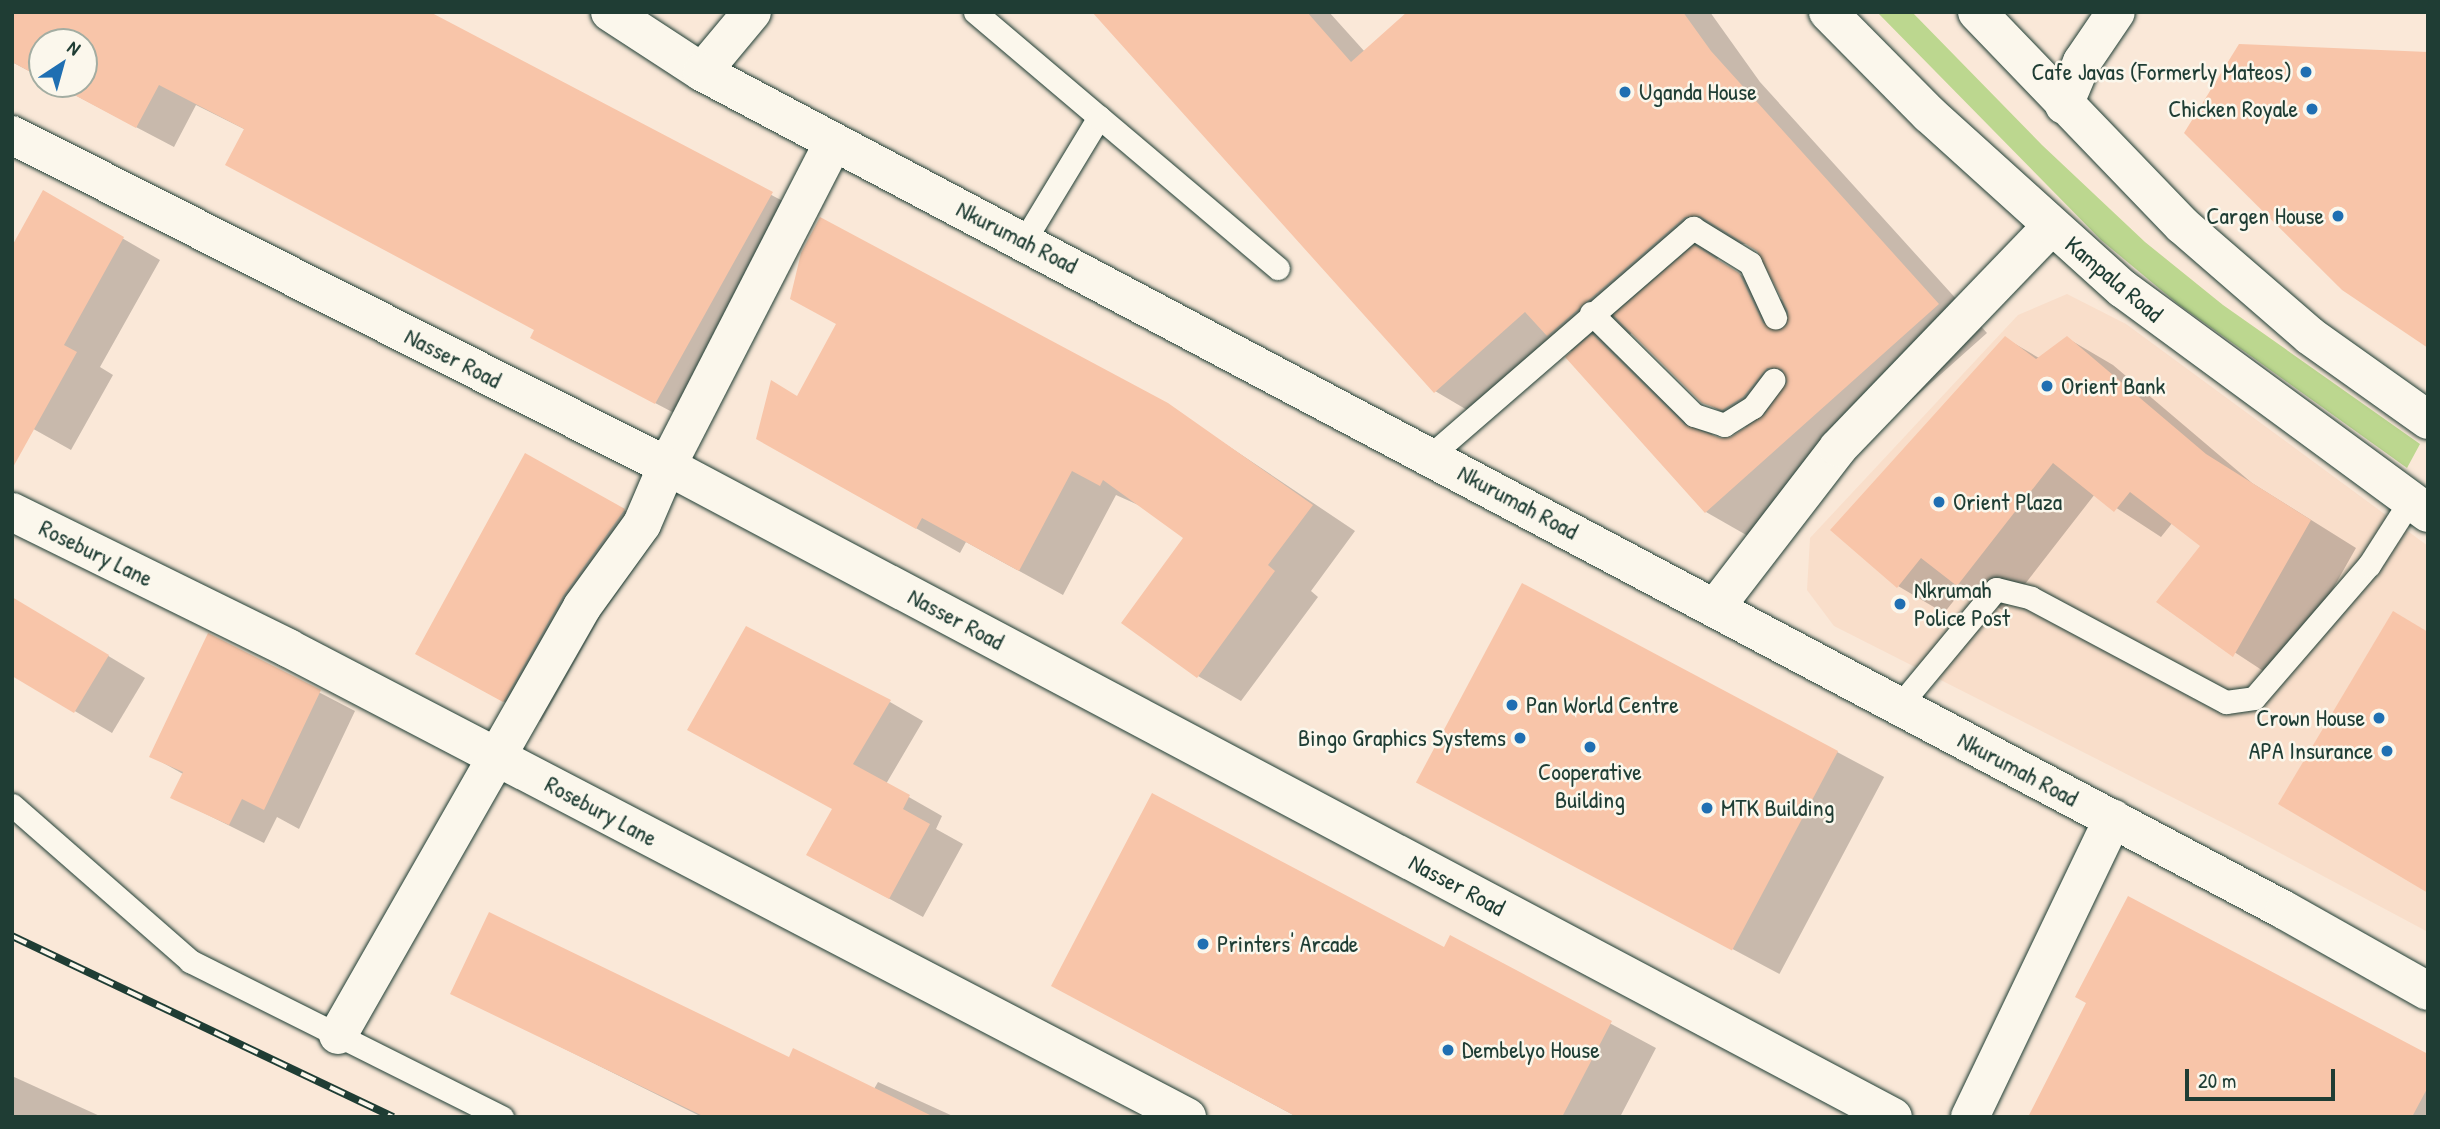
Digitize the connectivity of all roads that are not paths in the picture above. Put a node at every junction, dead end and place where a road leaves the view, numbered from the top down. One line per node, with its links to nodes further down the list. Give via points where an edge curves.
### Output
1 (752, 12): 7 (street)
2 (975, 12): 9 (lane)
3 (1828, 12): 12 (street, Kampala Road)
4 (1977, 12): 8 (street)
5 (2116, 12): 8 (street, via 2082,62)
6 (620, 14): 7 (street, Nkurumah Road)
7 (702, 72): 11 (street, Nkurumah Road)
8 (2064, 105): 18 (street, via 2182,225 2300,328)
9 (1099, 117): 13 (lane); 14 (lane)
10 (12, 135): 20 (street, Nasser Road)
11 (833, 143): 13 (street, Nkurumah Road); 20 (street)
12 (2051, 227): 21 (street, Kampala Road, via 2144,305); 23 (street, via 1838,448)
13 (1025, 240): 19 (street, Nkurumah Road)
14 (1278, 268)
15 (1591, 313): 16 (lane, via 1693,229 1750,263); 17 (lane, via 1694,415 1724,425 1753,407); 19 (lane)
16 (1775, 317)
17 (1773, 380)
18 (2428, 420)
19 (1431, 455): 23 (street, Nkurumah Road)
20 (667, 466): 25 (street, via 642,524 582,607); 32 (street, Nasser Road)
21 (2419, 507): 24 (lane, via 2254,698 2226,702 2031,597 1996,589)
22 (12, 512): 25 (street, Rosebury Lane)
23 (1715, 608): 24 (street, Nkurumah Road)
24 (1899, 706): 27 (street, Nkurumah Road)
25 (496, 756): 29 (street); 31 (street, Rosebury Lane)
26 (12, 805): 29 (lane, via 190,961)
27 (2113, 820): 28 (street, Nkurumah Road); 33 (street)
28 (2428, 991)
29 (338, 1035): 30 (lane)
30 (502, 1117)
31 (1187, 1117)
32 (1893, 1117)
33 (1970, 1117)

